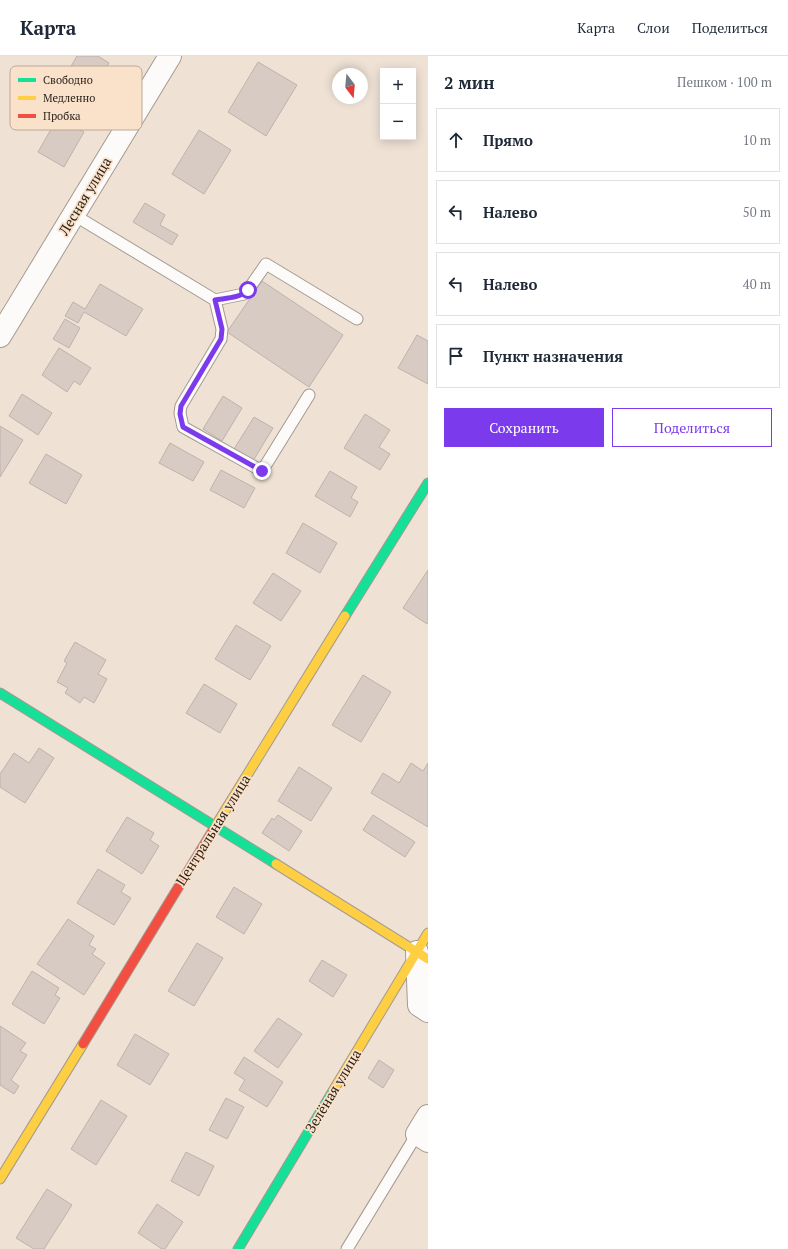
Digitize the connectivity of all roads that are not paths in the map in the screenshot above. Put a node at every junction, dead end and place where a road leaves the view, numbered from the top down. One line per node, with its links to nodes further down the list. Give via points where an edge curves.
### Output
1 (170, 56): 2 (street, Лесная улица)
2 (142, 102)
3 (125, 130): 4 (street, Лесная улица)
4 (74, 215): 5 (lane); 7 (street, Лесная улица)
5 (215, 300): 6 (lane, via 244,294 266,264); 8 (lane, via 222,329 221,339 181,406 183,427 262,471)
6 (357, 319)
7 (0, 336)
8 (309, 395)
9 (428, 483): 11 (street, Центральная улица)
10 (0, 693): 11 (street)
11 (215, 827): 13 (street); 16 (street, Центральная улица)
12 (428, 934): 13 (street, Зелёная улица)
13 (422, 956): 14 (street, via 419,1005); 17 (street, Зелёная улица)
14 (428, 1011)
15 (424, 1131): 18 (lane)
16 (0, 1179)
17 (238, 1249)
18 (347, 1249)

